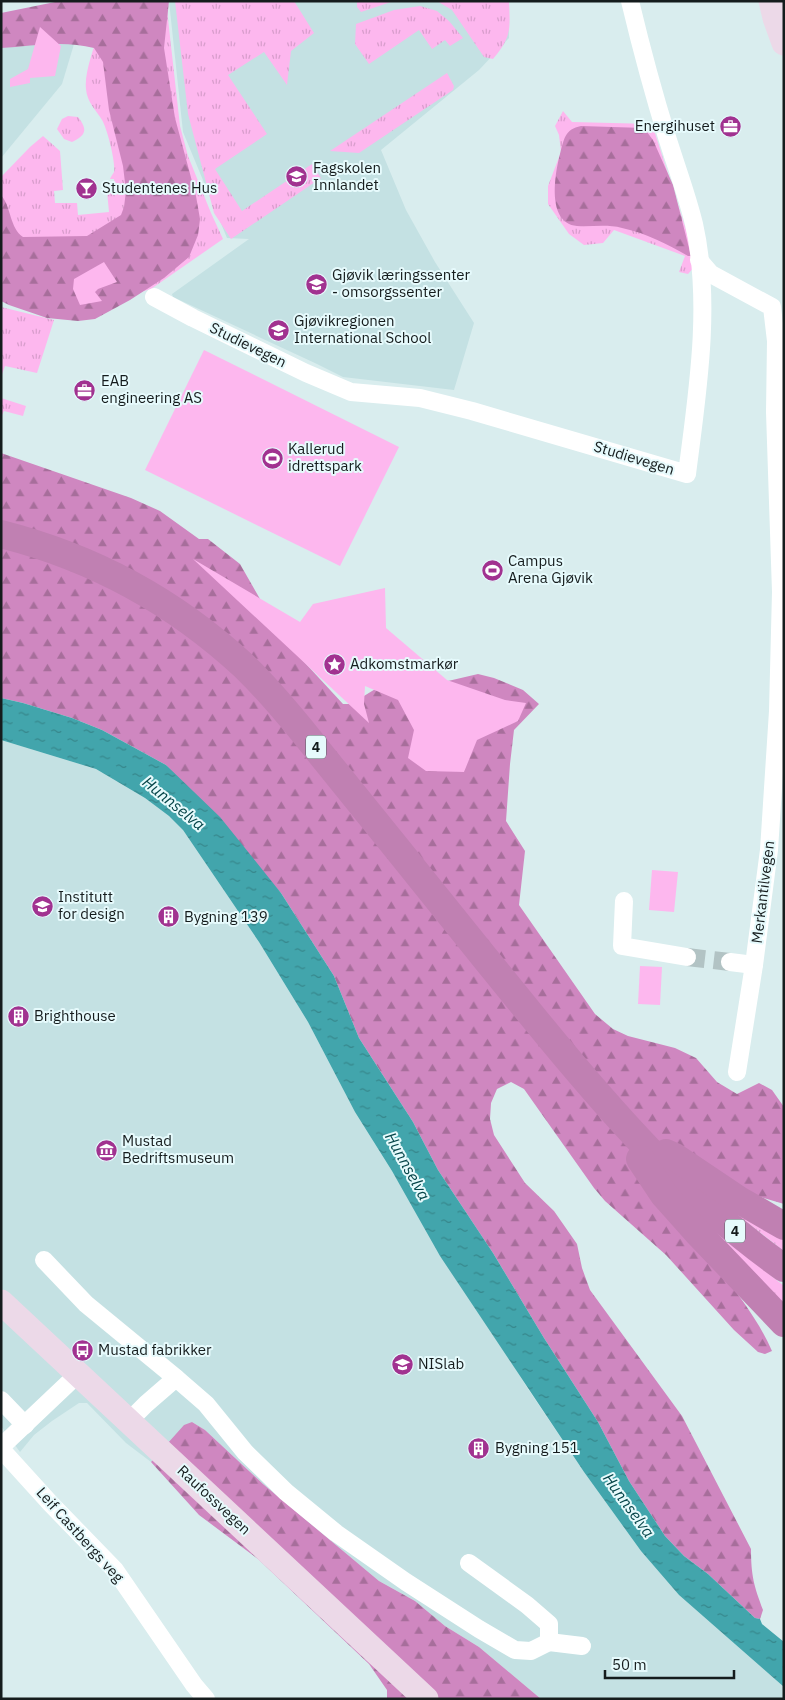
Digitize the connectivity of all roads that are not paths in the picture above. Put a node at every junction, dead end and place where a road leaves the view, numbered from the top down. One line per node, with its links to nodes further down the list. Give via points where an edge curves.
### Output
1 (630, 1): 4 (street, Studievegen, via 642,56 694,224)
2 (771, 1): 3 (main road, via 774,18)
3 (784, 39)
4 (699, 260): 5 (street, Studievegen, via 703,316 688,474 420,398 351,392); 10 (street, Merkantilvegen, via 711,274 772,307 776,341 781,592 778,711 769,850)
5 (154, 297)
6 (1, 534): 12 (highway, 4, via 52,548 134,586 195,625 246,668 300,728)
7 (624, 901): 8 (street, via 622,946)
8 (687, 957)
9 (730, 962): 10 (street, Merkantilvegen)
10 (754, 965): 11 (street, Merkantilvegen)
11 (738, 1072)
12 (618, 1118): 13 (highway, 4); 18 (highway, via 664,1195)
13 (640, 1142): 14 (highway, via 675,1156); 16 (highway, 4, via 724,1222)
14 (784, 1226)
15 (44, 1260): 20 (street, via 86,1304)
16 (784, 1268)
17 (1, 1302): 19 (main road, Raufossvegen)
18 (784, 1323)
19 (78, 1374): 22 (main road, Raufossvegen); 23 (street)
20 (176, 1378): 22 (street); 26 (street, via 206,1404 245,1452 286,1492 343,1538 515,1650 532,1651)
21 (1, 1400): 23 (street)
22 (129, 1421): 29 (main road, Raufossvegen)
23 (25, 1425): 24 (street)
24 (1, 1448): 28 (street, Leif Castbergs veg, via 115,1570)
25 (470, 1563): 26 (street, via 549,1624)
26 (548, 1642): 27 (street)
27 (582, 1646)
28 (206, 1699)
29 (426, 1699)

